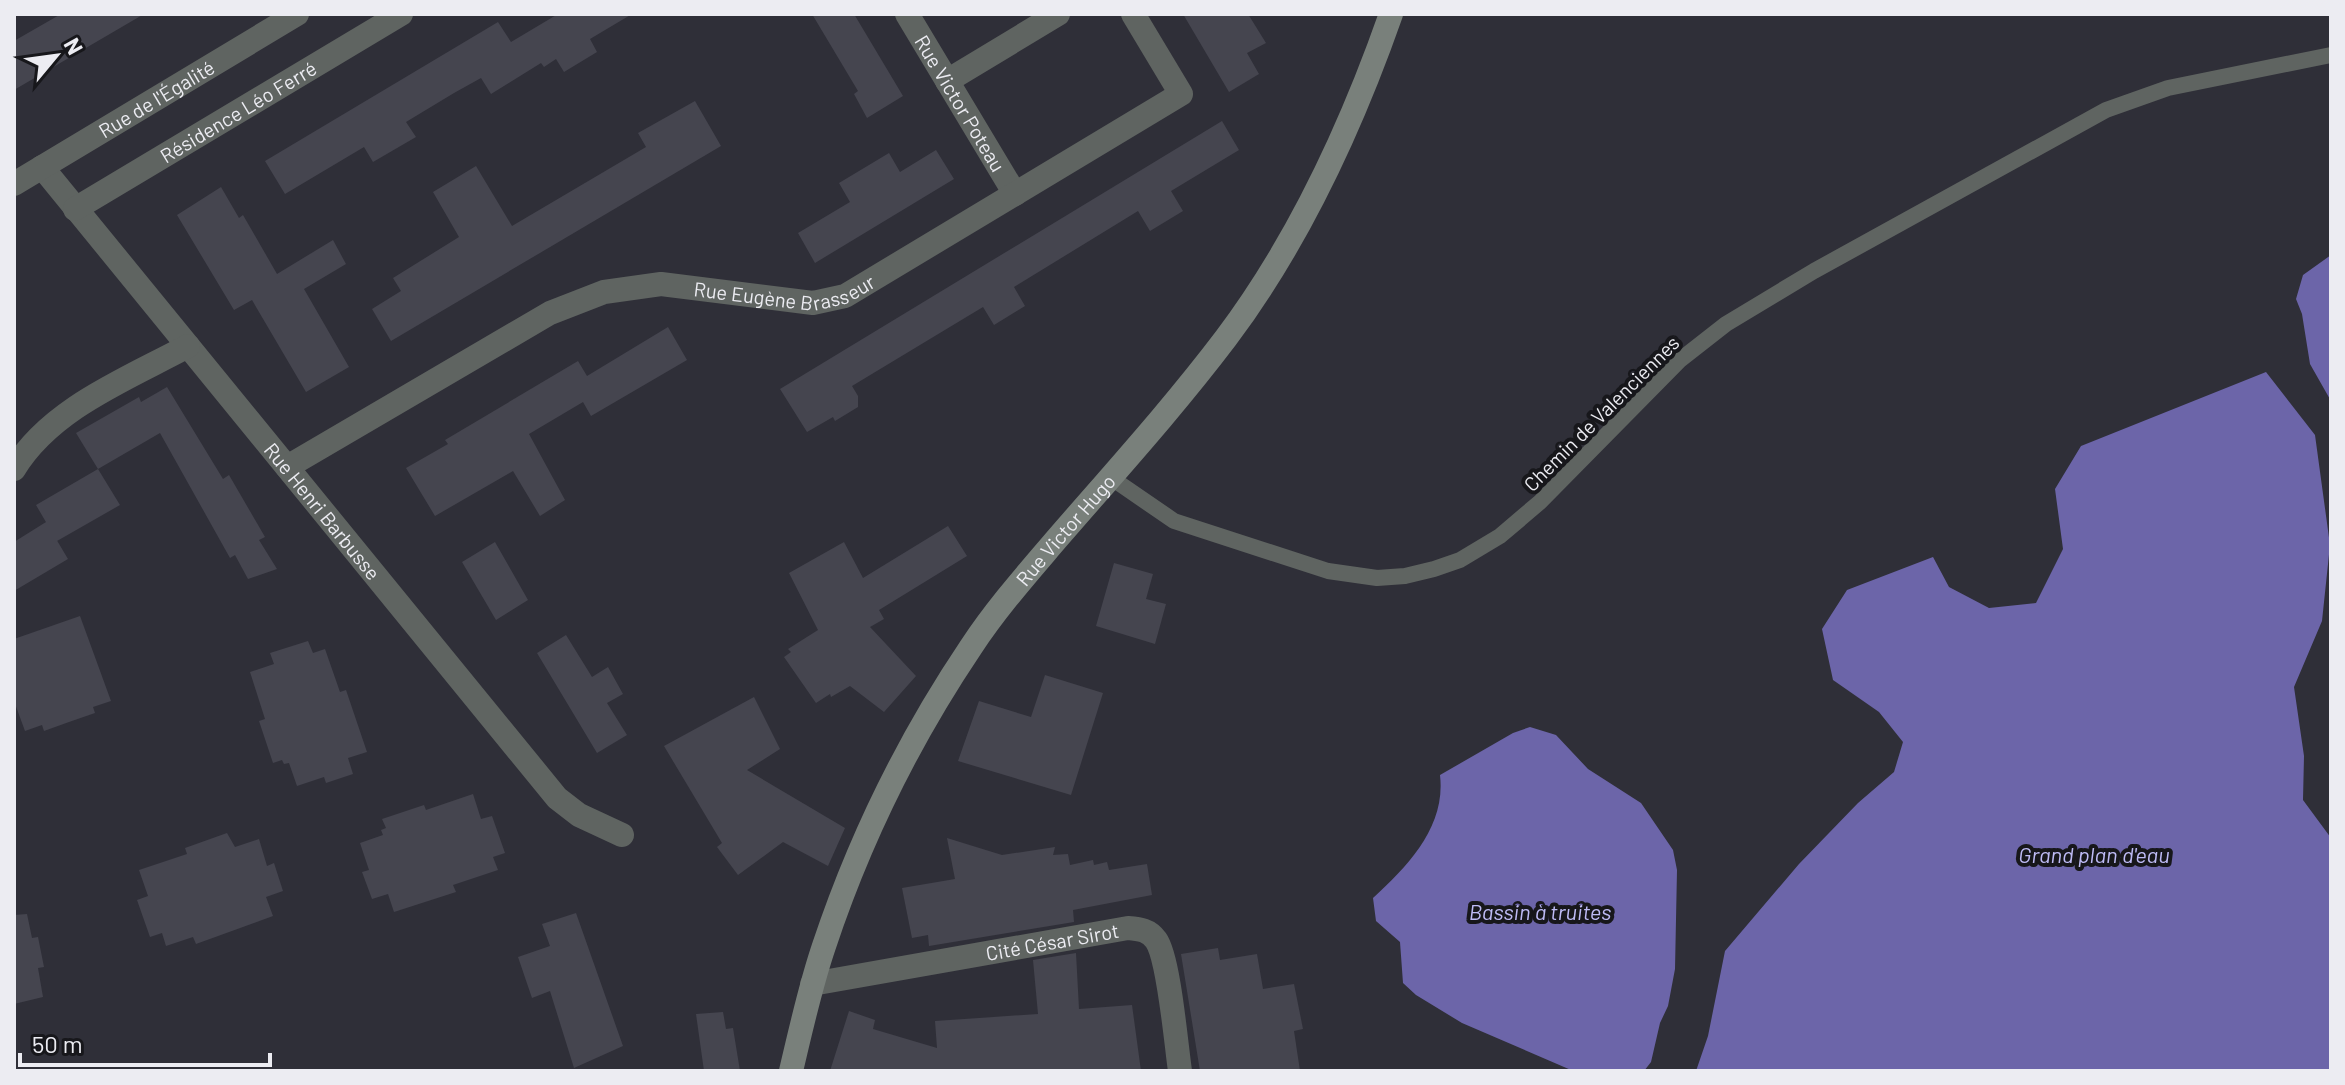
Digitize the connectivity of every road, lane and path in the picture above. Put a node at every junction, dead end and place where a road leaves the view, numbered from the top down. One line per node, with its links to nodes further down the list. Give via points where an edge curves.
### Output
1 (297, 14): 9 (street, Rue de l'Égalité)
2 (401, 14): 12 (street, Résidence Léo Ferré)
3 (907, 14): 8 (street, Rue Victor Poteau)
4 (1058, 14): 8 (street)
5 (1133, 14): 11 (street, Rue Eugène Brasseur, via 1181,94)
6 (1391, 14): 16 (street, Rue Victor Hugo, via 1336,151 1265,282 1217,350)
7 (2331, 55): 16 (lane, Chemin de Valenciennes, via 2193,82 2106,110 1814,271 1691,351 1540,502 1500,536 1460,560 1405,576 1328,571 1174,521)
8 (947, 81): 11 (street, Rue Victor Poteau)
9 (42, 167): 10 (street, Rue de l'Égalité); 12 (street, Rue Henri Barbusse)
10 (14, 184)
11 (1015, 194): 14 (street, Rue Eugène Brasseur, via 825,303 661,284 584,298)
12 (75, 209): 13 (street, Rue Henri Barbusse)
13 (188, 346): 14 (street, Rue Henri Barbusse); 15 (street, via 56,422 26,449)
14 (287, 467): 17 (street, Rue Henri Barbusse, via 557,798)
15 (14, 469)
16 (1110, 477): 18 (street, Rue Victor Hugo, via 990,619 933,707 868,834)
17 (622, 835)
18 (812, 984): 19 (street, Rue Victor Hugo); 20 (street, Cité César Sirot, via 1140,929 1163,953)
19 (791, 1071)
20 (1180, 1071)

